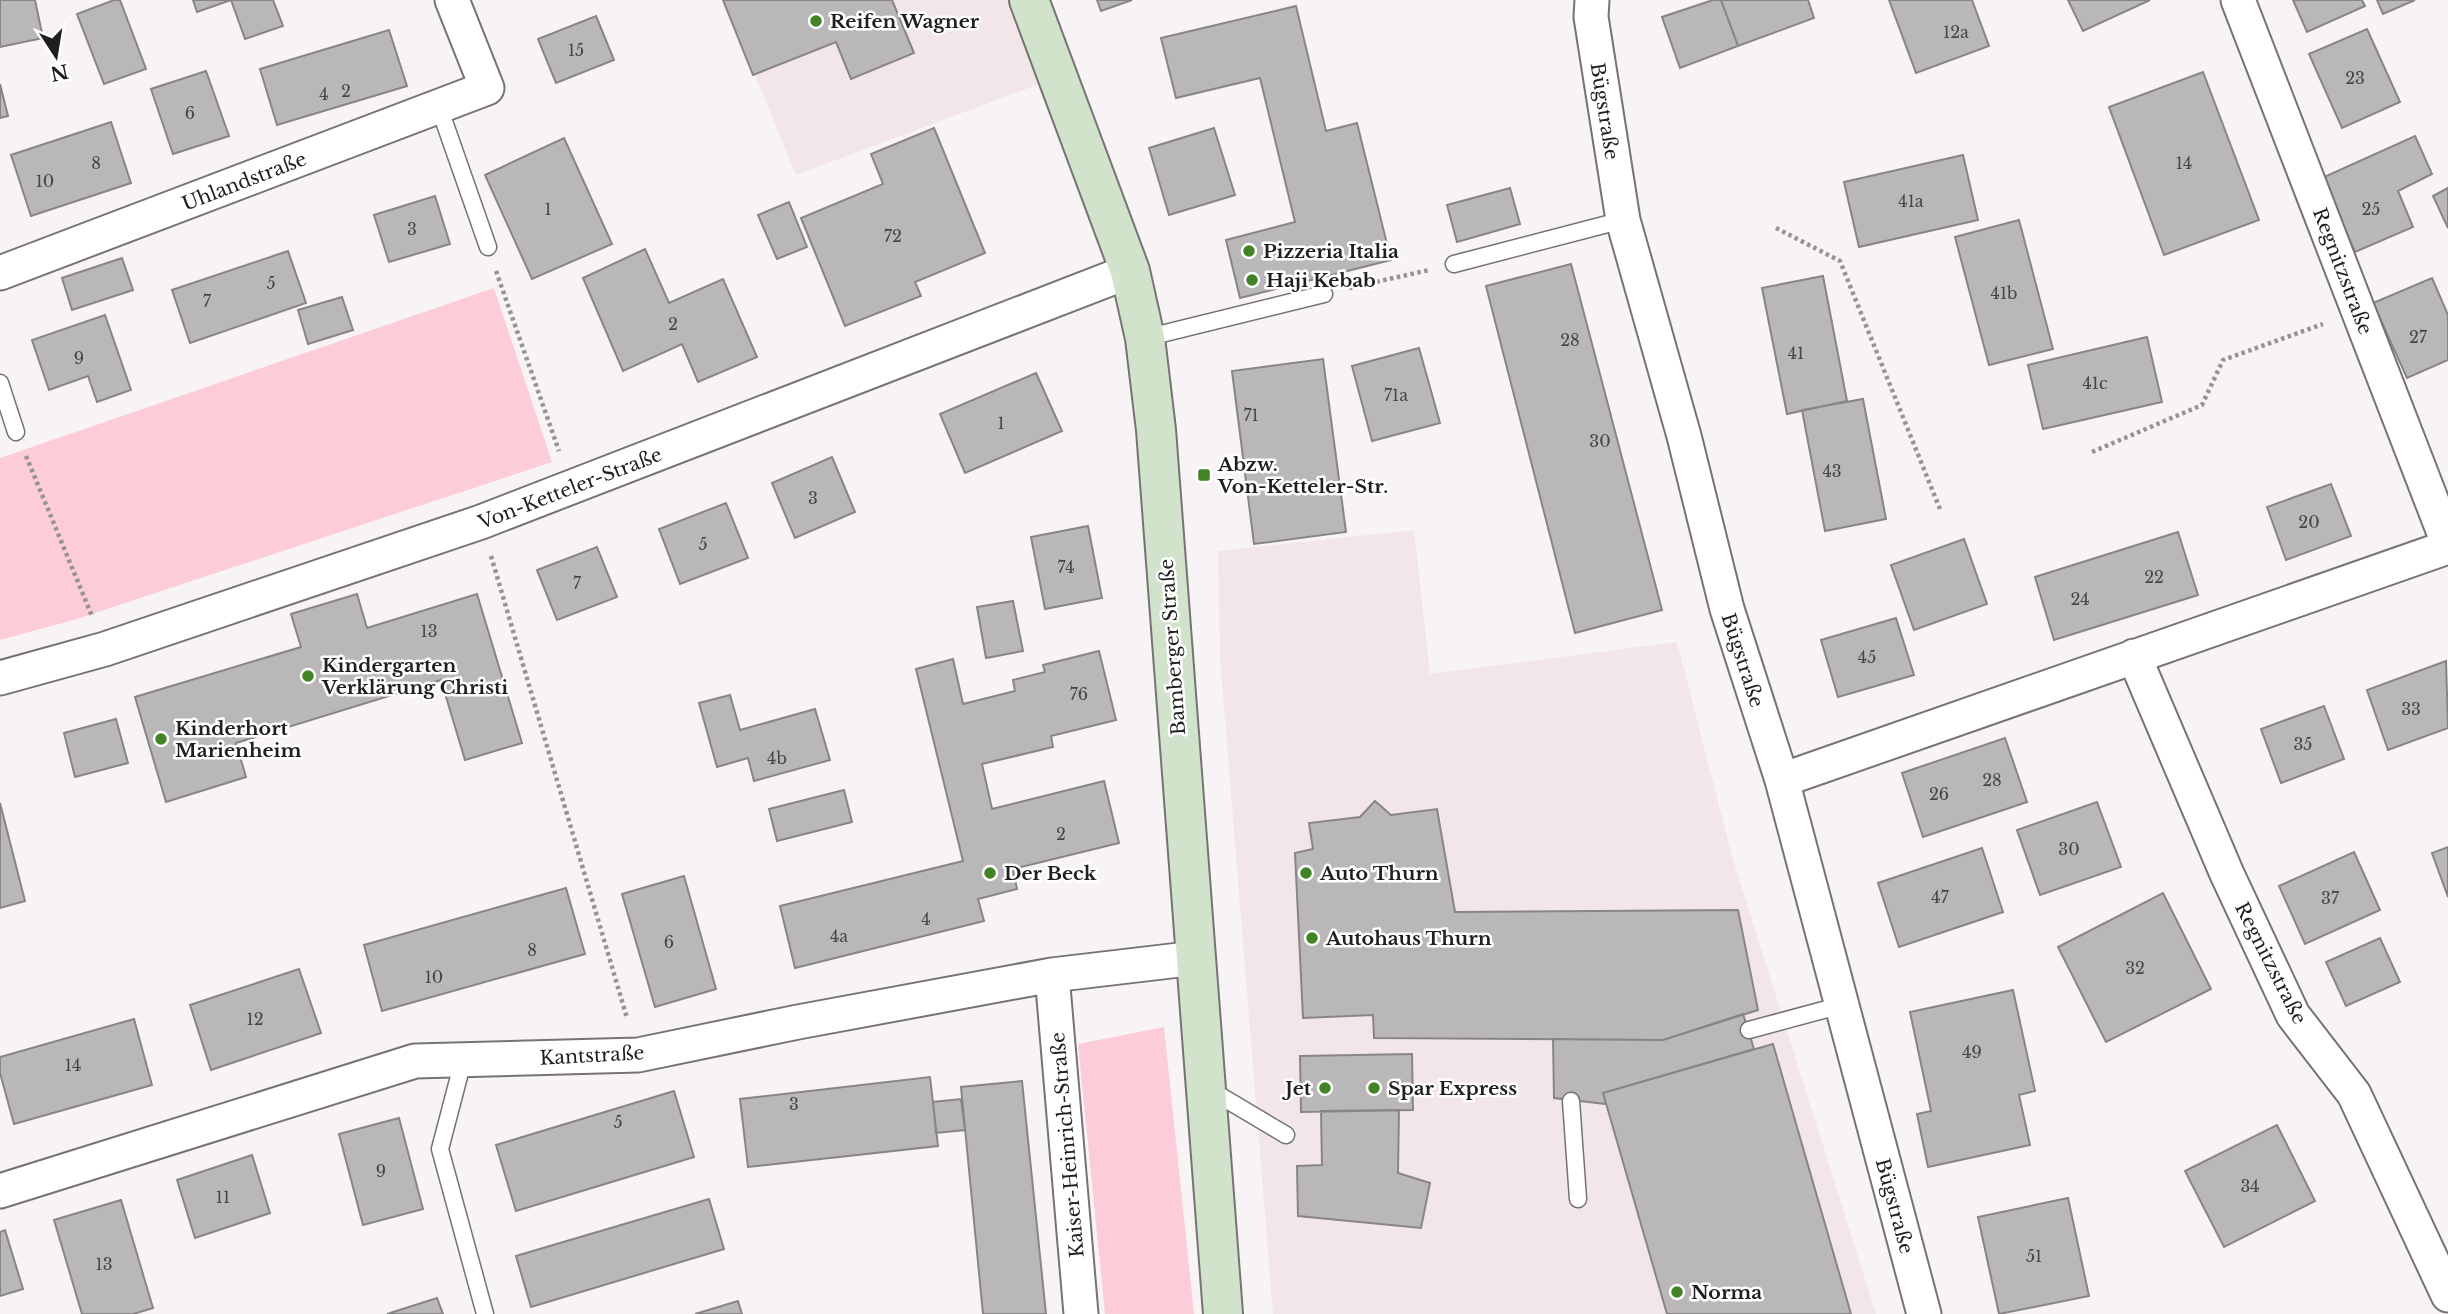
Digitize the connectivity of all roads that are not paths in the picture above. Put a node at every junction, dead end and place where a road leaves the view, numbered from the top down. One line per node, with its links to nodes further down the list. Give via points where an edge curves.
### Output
1 (452, 0): 5 (street, Uhlandstraße, via 488,88)
2 (1029, 0): 9 (main road, Bamberger Straße)
3 (1592, 0): 6 (street, Bügstraße)
4 (2238, 0): 15 (street, Regnitzstraße)
5 (439, 107): 7 (lane); 10 (street, Uhlandstraße)
6 (1623, 220): 8 (lane); 18 (street, Bügstraße, via 1727,609)
7 (488, 247)
8 (1454, 264)
9 (1130, 271): 12 (main road, Bamberger Straße); 17 (street, Von-Ketteler-Straße, via 481,522 105,649)
10 (0, 273)
11 (1324, 294): 12 (lane)
12 (1145, 338): 19 (main road, Bamberger Straße)
13 (0, 383): 14 (lane)
14 (16, 432)
15 (2448, 545): 16 (street, Regnitzstraße)
16 (2134, 656): 18 (street, Regnitzstraße); 29 (street, Regnitzstraße, via 2293,1015 2354,1094)
17 (0, 678)
18 (1782, 780): 21 (street, Bügstraße)
19 (1196, 958): 20 (street, Kantstraße); 24 (main road, Bamberger Straße)
20 (1052, 975): 23 (street, Kantstraße, via 638,1055); 31 (street, Kaiser-Heinrich-Straße)
21 (1842, 1005): 22 (lane); 33 (street, Bügstraße)
22 (1749, 1030)
23 (463, 1061): 27 (street, Kantstraße, via 415,1061); 30 (lane, via 440,1149)
24 (1206, 1087): 26 (lane); 32 (main road, Bamberger Straße)
25 (1571, 1101): 28 (lane)
26 (1286, 1135)
27 (0, 1191)
28 (1577, 1199)
29 (2448, 1295)
30 (485, 1314)
31 (1081, 1314)
32 (1223, 1314)
33 (1924, 1314)

